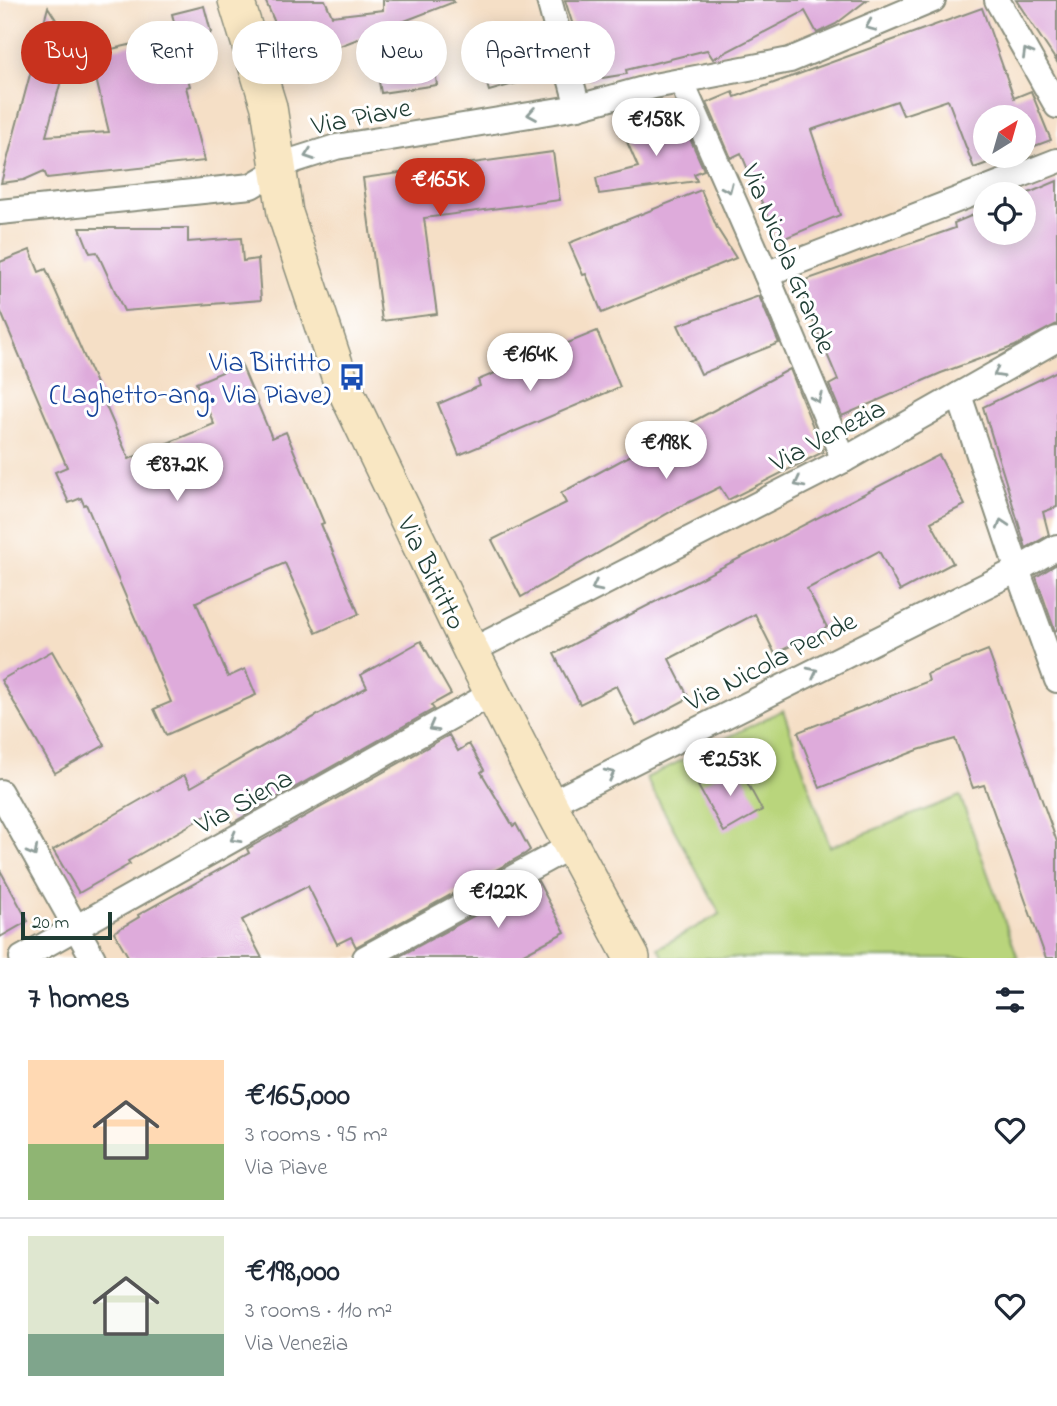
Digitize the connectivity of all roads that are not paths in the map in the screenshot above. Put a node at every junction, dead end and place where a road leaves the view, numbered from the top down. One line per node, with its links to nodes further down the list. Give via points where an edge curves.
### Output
1 (236, 0): 9 (street, Via Bitritto, via 269,107)
2 (549, 0): 7 (street)
3 (933, 0): 5 (street, Via Piave, one-way to 5, via 790,60)
4 (997, 0): 6 (street, one-way to 4)
5 (681, 81): 7 (street, Via Piave); 11 (street, Via Nicola Grande, one-way to 11)
6 (1057, 106)
7 (578, 107): 9 (street, Via Piave, one-way to 9, via 336,147)
8 (1057, 161): 11 (street)
9 (278, 169): 10 (street, Via Piave, via 251,186); 17 (street, Via Bitritto, via 286,219 340,379)
10 (0, 212)
11 (766, 274): 14 (street, Via Nicola Grande, one-way to 14)
12 (1057, 339): 13 (street, Via Venezia, one-way to 13)
13 (959, 395): 14 (street, Via Venezia); 16 (street, one-way to 13)
14 (844, 460): 17 (street, Via Venezia, one-way to 17)
15 (1057, 547): 16 (street, Via Nicola Pende)
16 (1017, 570): 18 (street); 21 (street, Via Nicola Pende, one-way to 16)
17 (471, 651): 19 (street, Via Bitritto)
18 (1057, 680)
19 (493, 693): 21 (street, Via Bitritto); 23 (street, Via Siena, one-way to 23)
20 (0, 792): 23 (street, one-way to 23)
21 (549, 804): 22 (street, Via Bitritto)
22 (571, 846): 26 (street); 27 (street, Via Bitritto)
23 (76, 928): 24 (street, Via Siena); 25 (street)
24 (22, 958)
25 (93, 958)
26 (365, 958)
27 (632, 958)

